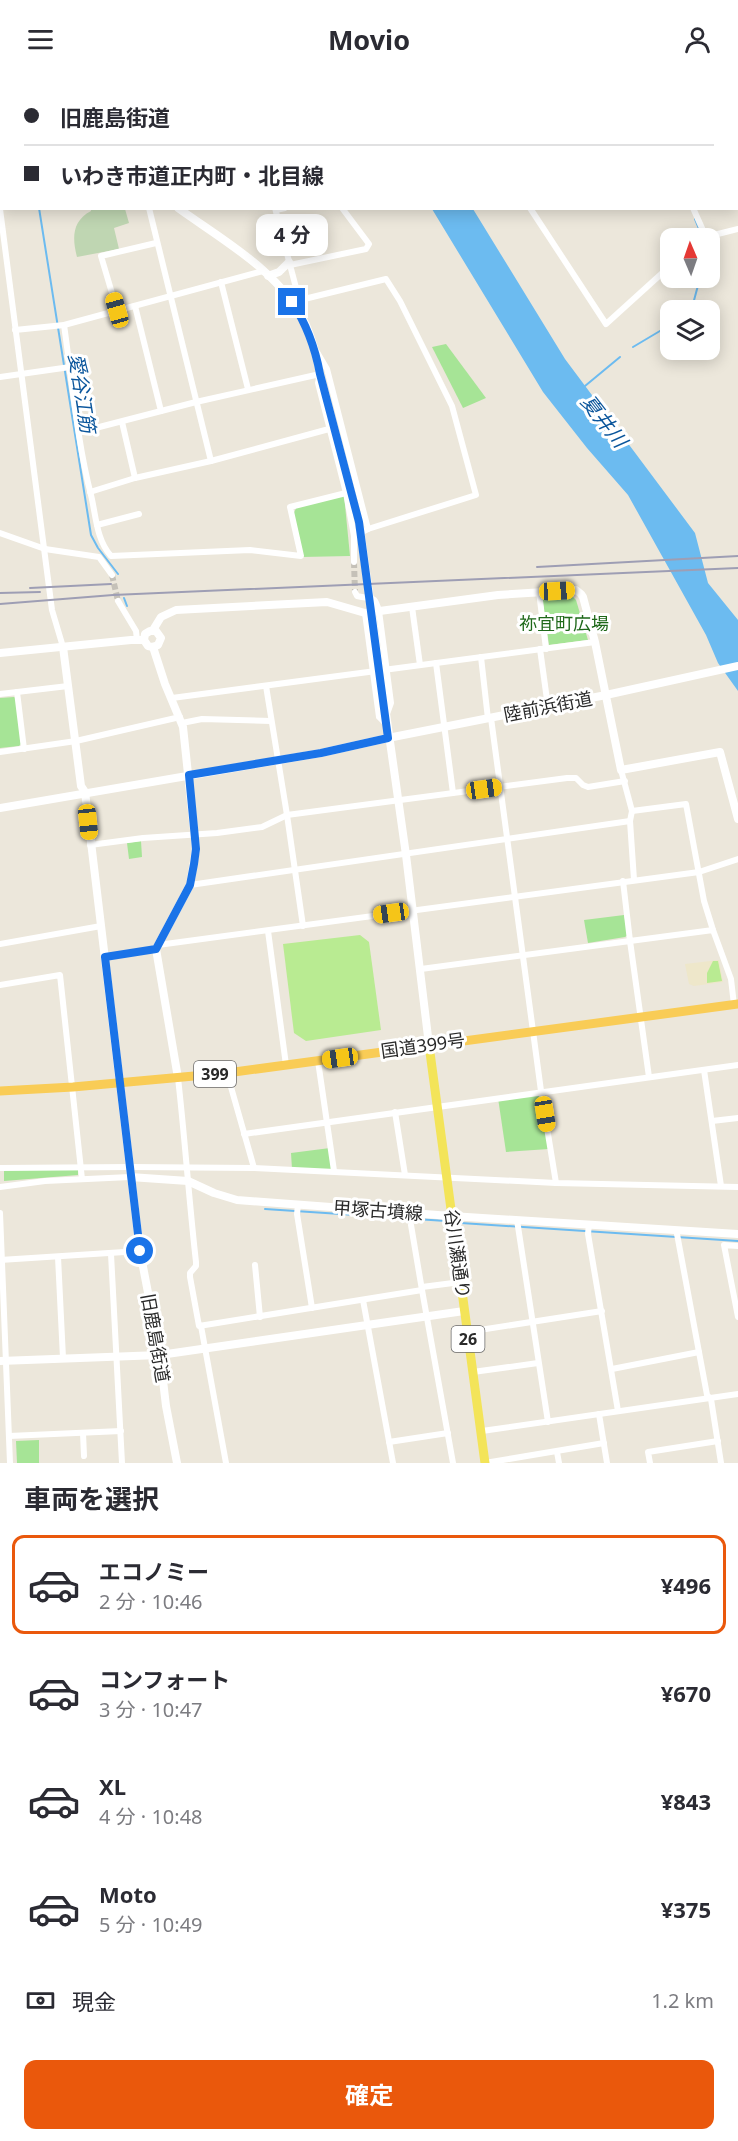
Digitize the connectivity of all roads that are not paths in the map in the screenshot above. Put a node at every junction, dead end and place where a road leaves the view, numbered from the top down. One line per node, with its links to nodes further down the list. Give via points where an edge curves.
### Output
1 (0, 210): 21 (street)
2 (149, 210): 11 (street)
3 (181, 210): 13 (street)
4 (276, 210): 12 (street)
5 (344, 210): 12 (street, via 369,244 366,249)
6 (531, 210): 14 (street, via 606,324)
7 (694, 210): 8 (street)
8 (700, 228)
9 (738, 229): 10 (street)
10 (720, 234)
11 (156, 243): 16 (street); 19 (street, via 101,256)
12 (290, 263): 13 (street, via 279,272); 17 (street)
13 (265, 273): 15 (street); 17 (street)
14 (660, 275)
15 (221, 282): 16 (street); 27 (street)
16 (170, 297): 18 (street); 28 (street)
17 (296, 302): 22 (street); 39 (street, via 386,279 452,406 476,495)
18 (135, 306): 19 (street); 29 (street)
19 (117, 310): 20 (street)
20 (60, 325): 21 (street); 23 (street)
21 (15, 330): 24 (street)
22 (315, 350): 25 (street); 39 (street, via 327,369)
23 (66, 367): 24 (street); 32 (street)
24 (22, 374): 26 (street); 42 (street)
25 (320, 374): 27 (street); 31 (street, via 318,383); 72 (street, via 359,522)
26 (0, 377)
27 (248, 389): 28 (street)
28 (196, 402): 29 (street); 33 (street)
29 (161, 411): 30 (street)
30 (122, 422): 32 (street); 34 (street)
31 (330, 429): 33 (street); 36 (street)
32 (80, 432): 35 (street)
33 (211, 460): 34 (street)
34 (135, 478): 35 (street)
35 (90, 492): 38 (street)
36 (346, 493): 41 (street); 43 (street, via 290,507 301,556 250,550)
37 (139, 514): 38 (street)
38 (97, 525): 43 (street)
39 (368, 529): 41 (street)
40 (0, 533): 42 (street)
41 (354, 536): 44 (street)
42 (45, 549): 43 (street); 55 (street, via 52,610)
43 (102, 554): 45 (street)
44 (354, 562)
45 (112, 575)
46 (355, 592): 50 (street, via 357,596 372,597)
47 (539, 592): 49 (street); 54 (street, via 576,590 582,594); 57 (street)
48 (118, 601): 53 (street)
49 (412, 607): 50 (street); 61 (street)
50 (379, 611): 51 (street); 63 (street)
51 (365, 613): 52 (street, via 327,602 176,610 161,617); 64 (street)
52 (153, 630): 53 (street); 56 (street, via 160,638)
53 (140, 640): 55 (street); 56 (street)
54 (595, 642): 57 (street); 69 (street)
55 (63, 647): 58 (street); 65 (street)
56 (153, 647): 70 (street)
57 (543, 649): 59 (street); 71 (street)
58 (0, 653)
59 (481, 657): 60 (street); 73 (street)
60 (436, 663): 61 (street); 76 (street)
61 (420, 665): 63 (street)
62 (738, 666): 69 (street)
63 (387, 670): 64 (street); 72 (street, via 391,703)
64 (373, 672): 66 (street); 72 (street, via 379,717)
65 (68, 686): 67 (street); 78 (street)
66 (266, 686): 70 (street); 75 (street)
67 (18, 692): 68 (street); 79 (street)
68 (0, 694)
69 (606, 695): 71 (street, 陸前浜街道); 82 (street, 陸前浜街道)
70 (172, 698): 74 (street)
71 (548, 707): 73 (street, 陸前浜街道)
72 (385, 717): 77 (street)
73 (490, 719): 76 (street, 陸前浜街道); 85 (street)
74 (181, 720): 75 (street); 78 (street); 83 (street)
75 (271, 721): 81 (street)
76 (445, 727): 77 (street, 陸前浜街道); 87 (street)
77 (388, 738): 81 (street, 陸前浜街道); 88 (street)
78 (76, 741): 79 (street); 86 (street, via 81,788)
79 (24, 748): 80 (street)
80 (0, 752)
81 (278, 760): 83 (street, 陸前浜街道); 91 (street)
82 (621, 770): 84 (street); 92 (street, via 720,752)
83 (189, 775): 86 (street, 陸前浜街道); 94 (street)
84 (625, 781): 85 (street, via 588,787 576,778 567,778); 90 (street)
85 (500, 787): 87 (street); 95 (street)
86 (85, 792): 89 (street, 陸前浜街道); 96 (street)
87 (453, 793): 88 (street)
88 (398, 800): 91 (street); 97 (street)
89 (0, 808)
90 (632, 811): 93 (street); 100 (street, via 686,804)
91 (287, 815): 94 (street, via 262,827); 99 (street)
92 (738, 819)
93 (630, 821): 95 (street); 101 (street)
94 (194, 834): 96 (street); 103 (street)
95 (508, 840): 97 (street); 104 (street)
96 (90, 845): 106 (street)
97 (406, 855): 99 (street); 105 (street)
98 (738, 859): 100 (street)
99 (295, 871): 103 (street); 107 (street)
100 (699, 872): 101 (street); 108 (street)
101 (634, 880): 102 (street)
102 (623, 881): 104 (street); 110 (street)
103 (190, 885): 112 (street)
104 (515, 896): 105 (street); 113 (street)
105 (413, 910): 107 (street); 115 (street)
106 (101, 926): 111 (street); 114 (street)
107 (303, 926): 109 (street)
108 (713, 930): 110 (street); 117 (street)
109 (268, 931): 112 (street); 122 (street)
110 (630, 941): 113 (street); 118 (street)
111 (0, 944)
112 (157, 947): 114 (street); 127 (street)
113 (523, 956): 115 (street); 119 (street)
114 (105, 957): 128 (street)
115 (421, 969): 120 (street)
116 (0, 986): 129 (street, via 60,975)
117 (736, 1004): 118 (highway, 国道399号 / 399)
118 (642, 1017): 119 (highway, 国道399号 / 399); 126 (street)
119 (534, 1032): 120 (highway, 国道399号 / 399); 131 (street)
120 (429, 1045): 121 (highway, 国道399号 / 399); 132 (main road, 谷川瀬通り / 26)
121 (318, 1061): 122 (highway, 国道399号 / 399); 136 (street)
122 (286, 1065): 125 (highway, 国道399号 / 399)
123 (738, 1065): 124 (street)
124 (704, 1070): 126 (street); 135 (street)
125 (227, 1073): 127 (highway, 国道399号 / 399); 137 (street)
126 (649, 1077): 131 (street)
127 (178, 1078): 128 (highway, 国道399号 / 399); 139 (street)
128 (120, 1083): 129 (highway, 国道399号 / 399); 138 (street)
129 (73, 1087): 130 (highway, 国道399号 / 399); 141 (street)
130 (0, 1091)
131 (541, 1091): 132 (street); 149 (street)
132 (437, 1106): 133 (street); 146 (main road, 谷川瀬通り / 26)
133 (395, 1112): 136 (street); 144 (street)
134 (738, 1118): 135 (street)
135 (712, 1121): 150 (street)
136 (328, 1122): 137 (street); 143 (street)
137 (244, 1134): 142 (street)
138 (130, 1167): 139 (street); 141 (street); 145 (street, 旧鹿島街道)
139 (187, 1167): 142 (street); 148 (street)
140 (0, 1168): 141 (street)
141 (81, 1168): 147 (street)
142 (254, 1168): 143 (street)
143 (334, 1171): 144 (street)
144 (405, 1175): 146 (street)
145 (130, 1176): 147 (street); 148 (main road, 甲塚古墳線); 162 (street, 旧鹿島街道)
146 (447, 1178): 149 (street); 155 (main road, 谷川瀬通り / 26)
147 (82, 1179): 151 (street)
148 (188, 1181): 153 (main road, 甲塚古墳線, via 237,1200); 179 (street, via 196,1262 190,1277)
149 (556, 1184): 150 (street)
150 (721, 1186): 152 (street)
151 (0, 1187)
152 (738, 1187)
153 (298, 1205): 155 (main road, 甲塚古墳線); 170 (street)
154 (0, 1214): 165 (street)
155 (451, 1216): 157 (main road, 甲塚古墳線); 172 (main road, 谷川瀬通り / 26)
156 (411, 1225): 168 (street)
157 (518, 1225): 158 (main road, 甲塚古墳線); 177 (street)
158 (589, 1229): 159 (main road, 甲塚古墳線); 173 (street)
159 (677, 1234): 160 (main road, 甲塚古墳線); 182 (street)
160 (738, 1234)
161 (738, 1246): 176 (street, via 724,1245)
162 (140, 1251): 163 (street); 183 (street, 旧鹿島街道)
163 (111, 1254): 164 (street); 184 (street)
164 (58, 1257): 165 (street); 185 (street)
165 (1, 1260): 171 (street)
166 (255, 1265): 175 (street)
167 (453, 1283): 168 (street)
168 (422, 1289): 169 (street); 174 (street)
169 (363, 1300): 170 (street); 178 (street)
170 (312, 1308): 175 (street)
171 (2, 1311): 186 (street)
172 (464, 1311): 174 (street); 180 (main road, 谷川瀬通り / 26)
173 (602, 1311): 177 (street); 188 (street)
174 (426, 1316): 178 (street); 200 (street)
175 (260, 1317): 179 (street)
176 (738, 1317)
177 (532, 1323): 180 (street); 187 (street)
178 (369, 1325): 181 (street); 203 (street)
179 (201, 1326): 181 (street)
180 (467, 1332): 189 (main road, 谷川瀬通り / 26)
181 (206, 1349): 183 (street); 210 (street)
182 (699, 1352): 188 (street); 191 (street)
183 (160, 1355): 184 (street); 209 (street, 旧鹿島街道)
184 (115, 1357): 185 (street); 197 (street)
185 (63, 1358): 186 (street)
186 (3, 1361): 195 (street)
187 (538, 1363): 189 (street); 196 (street)
188 (612, 1369): 192 (street)
189 (473, 1372): 198 (main road, 谷川瀬通り / 26)
190 (738, 1394): 191 (street)
191 (711, 1399): 192 (street); 202 (street)
192 (618, 1412): 193 (street)
193 (599, 1414): 196 (street); 204 (street)
194 (0, 1416): 195 (street)
195 (8, 1416): 201 (street)
196 (548, 1422): 198 (street)
197 (121, 1431): 199 (street); 208 (street)
198 (482, 1431): 213 (main road, 谷川瀬通り / 26)
199 (83, 1433): 201 (street); 206 (street)
200 (448, 1433): 203 (street); 212 (street)
201 (9, 1436): 207 (street)
202 (718, 1441): 216 (street, via 648,1452); 217 (street)
203 (389, 1442): 211 (street)
204 (603, 1443): 205 (street); 215 (street)
205 (557, 1452): 213 (street); 214 (street)
206 (84, 1456)
207 (10, 1463)
208 (122, 1463)
209 (177, 1463)
210 (226, 1463)
211 (393, 1463)
212 (453, 1463)
213 (485, 1463)
214 (559, 1463)
215 (607, 1463)
216 (650, 1463)
217 (721, 1463)

